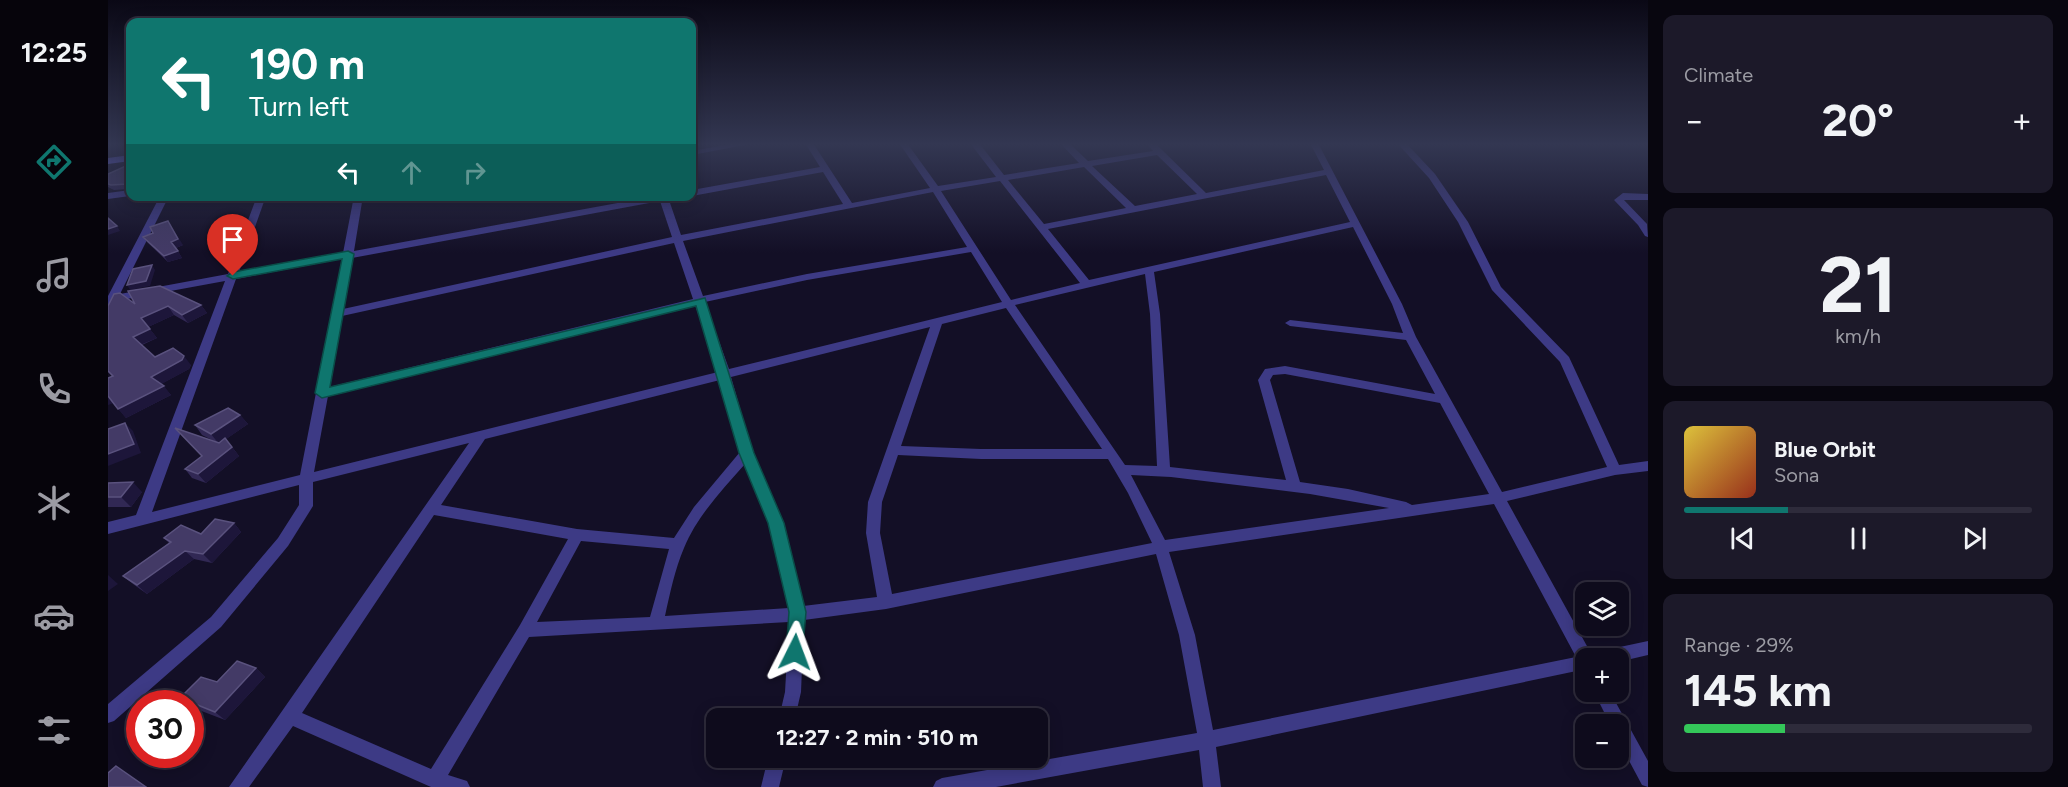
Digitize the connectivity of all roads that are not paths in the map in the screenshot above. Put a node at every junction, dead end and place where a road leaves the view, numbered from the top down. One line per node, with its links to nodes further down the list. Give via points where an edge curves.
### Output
1 (1002, 179): 25 (street)
2 (766, 180): 12 (street)
3 (833, 180): 22 (street)
4 (931, 180): 11 (street)
5 (997, 180): 11 (street)
6 (1101, 180): 23 (street)
7 (1188, 180): 15 (street)
8 (1290, 180): 15 (street)
9 (1332, 180): 24 (street)
10 (1435, 180): 50 (street, via 1463,222 1496,288 1565,360)
11 (938, 189): 22 (street); 28 (street)
12 (696, 192)
13 (126, 194): 14 (street)
14 (108, 196)
15 (1205, 197): 23 (street)
16 (1648, 197): 26 (street, via 1623,196 1619,200)
17 (162, 201): 33 (street)
18 (260, 201): 31 (street)
19 (358, 201): 29 (street)
20 (645, 201): 29 (street)
21 (668, 201): 27 (street)
22 (849, 206): 27 (street)
23 (1132, 209): 25 (street)
24 (1354, 225): 30 (street); 39 (street, via 1397,304)
25 (1042, 228): 32 (street)
26 (1648, 234)
27 (678, 239): 34 (street); 36 (street)
28 (971, 249): 34 (street, via 881,263); 35 (street)
29 (348, 254): 31 (street); 36 (street)
30 (1149, 269): 32 (street); 49 (street)
31 (233, 276): 33 (street); 56 (street)
32 (1087, 284): 35 (street)
33 (109, 301)
34 (701, 301): 40 (street); 41 (street)
35 (1008, 304): 37 (street); 46 (street)
36 (337, 314): 41 (street)
37 (937, 321): 40 (street); 44 (street)
38 (1290, 322): 39 (street)
39 (1410, 337): 42 (street)
40 (724, 373): 43 (street); 45 (street)
41 (322, 393): 51 (street)
42 (1446, 400): 52 (street, via 1285,370 1269,372 1264,380); 53 (street)
43 (482, 435): 51 (street); 54 (street)
44 (892, 450): 46 (street); 61 (street, via 875,502 873,533)
45 (747, 453): 59 (street, via 722,480); 62 (street, via 776,523)
46 (1110, 454): 48 (street)
47 (1648, 466): 50 (street)
48 (1122, 470): 49 (street); 60 (street)
49 (1164, 470): 52 (street)
50 (1615, 470): 53 (street)
51 (306, 479): 56 (street); 71 (street, via 306,506 276,551 216,622)
52 (1294, 484): 55 (street, via 1348,492)
53 (1497, 498): 55 (street); 65 (street)
54 (431, 509): 58 (street); 72 (street)
55 (1413, 509): 60 (street)
56 (142, 519): 57 (street)
57 (108, 528)
58 (577, 535): 59 (street); 64 (street)
59 (678, 544): 63 (street)
60 (1160, 547): 61 (street); 73 (street, via 1184,628)
61 (886, 602): 62 (street)
62 (797, 612): 63 (street, via 772,617); 70 (street)
63 (656, 623): 64 (street)
64 (525, 630): 76 (street)
65 (1579, 648)
66 (1648, 648): 67 (street)
67 (1629, 652)
68 (1575, 663): 73 (street)
69 (1607, 702): 75 (street)
70 (789, 708)
71 (108, 715)
72 (290, 716): 76 (street); 77 (street)
73 (1207, 741): 80 (street); 81 (street)
74 (775, 768): 79 (street)
75 (1648, 779)
76 (435, 780): 78 (street)
77 (238, 787)
78 (461, 787)
79 (770, 787)
80 (942, 787)
81 (1212, 787)

